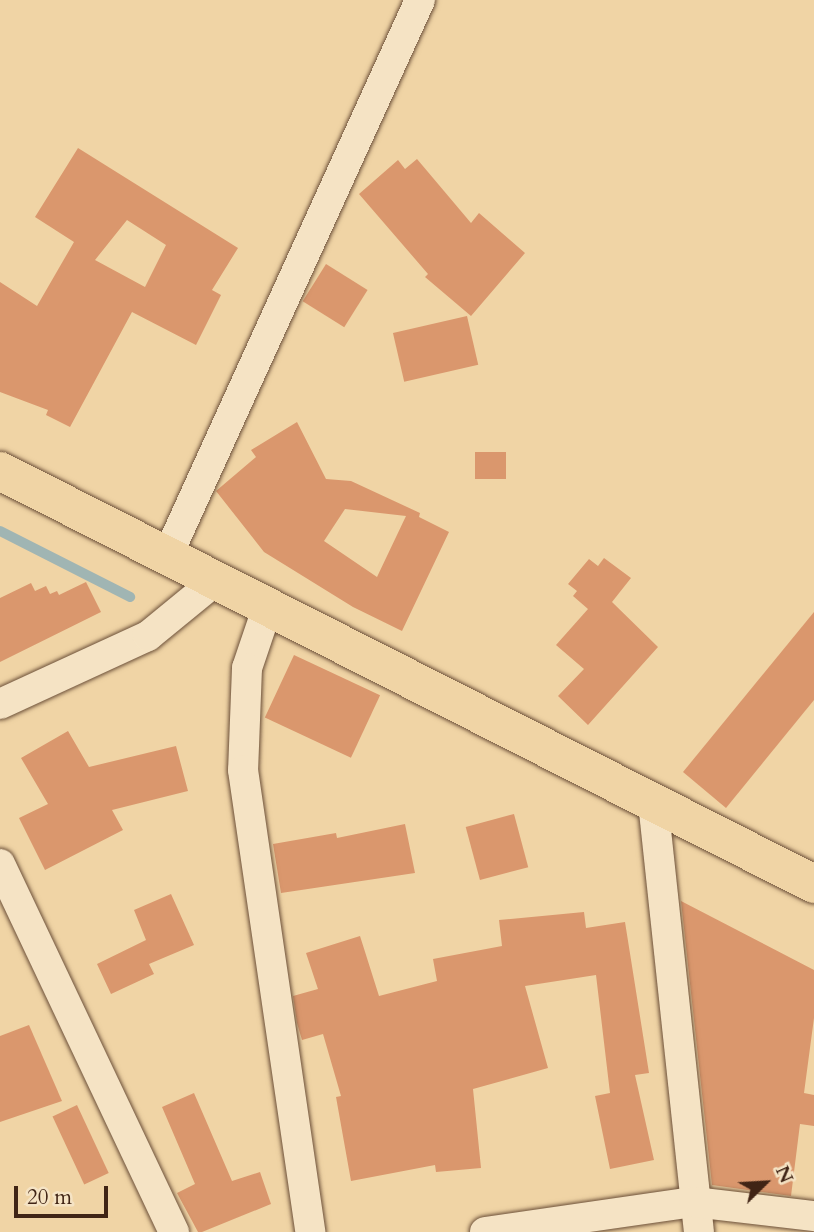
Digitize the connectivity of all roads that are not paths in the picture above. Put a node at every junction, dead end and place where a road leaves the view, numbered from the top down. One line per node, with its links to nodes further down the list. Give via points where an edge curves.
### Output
1 (421, 0): 3 (street)
2 (0, 471): 3 (main road)
3 (166, 559): 4 (main road)
4 (214, 582): 5 (main road); 6 (street, via 148,635)
5 (268, 606): 7 (main road); 13 (street, via 247,668 243,769)
6 (0, 704)
7 (653, 802): 9 (main road); 10 (street)
8 (0, 864): 12 (street)
9 (814, 884)
10 (694, 1202): 11 (street); 14 (street); 15 (street)
11 (814, 1216)
12 (174, 1232)
13 (310, 1232)
14 (485, 1232)
15 (699, 1232)

